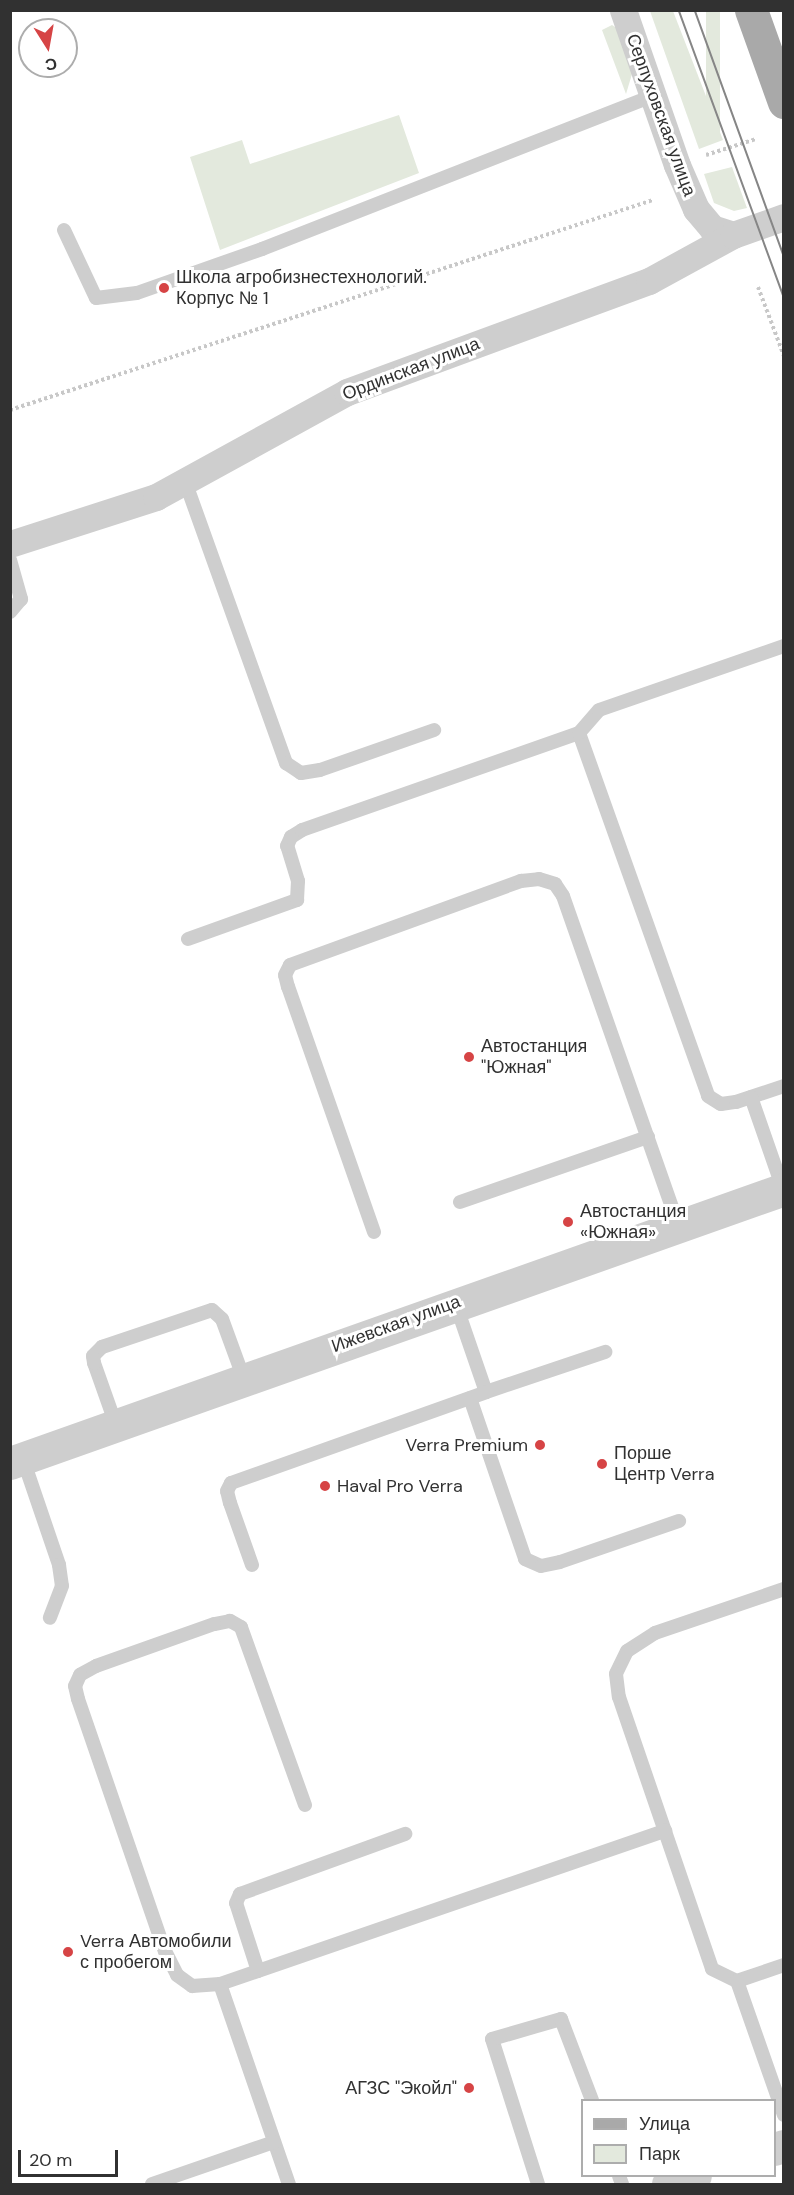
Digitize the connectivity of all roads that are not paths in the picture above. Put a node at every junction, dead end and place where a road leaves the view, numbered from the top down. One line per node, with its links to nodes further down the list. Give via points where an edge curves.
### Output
1 (623, 10): 3 (street, Серпуховская улица)
2 (751, 10): 4 (main road)
3 (653, 96): 6 (lane, via 262,249 137,293 96,298); 7 (street, Серпуховская улица, via 696,209 712,228)
4 (783, 102)
5 (783, 218): 7 (street, Ординская улица)
6 (64, 230)
7 (733, 235): 8 (street, Ординская улица, via 649,281 347,392)
8 (185, 481): 9 (street, Ординская улица, via 156,497); 13 (lane, via 286,763 301,773 320,770)
9 (10, 544)
10 (10, 560): 11 (lane, via 21,599)
11 (10, 612)
12 (783, 646): 14 (lane, via 599,710)
13 (434, 730)
14 (579, 734): 15 (lane, via 302,830 291,837 287,846 298,881 297,900); 17 (lane, via 701,1083 708,1096 721,1104)
15 (188, 939)
16 (783, 1086): 17 (lane)
17 (751, 1097): 19 (lane)
18 (648, 1137): 20 (lane); 21 (lane); 22 (lane, via 563,896 555,884 539,879 521,881 334,946 290,965 285,975)
19 (783, 1189): 21 (street, Ижевская улица)
20 (460, 1202)
21 (678, 1225): 23 (street, Ижевская улица)
22 (374, 1232)
23 (456, 1303): 25 (street, Ижевская улица); 26 (lane)
24 (605, 1352): 26 (lane)
25 (244, 1379): 28 (street, Ижевская улица); 28 (lane, via 222,1319 212,1310 102,1347 93,1356 94,1364)
26 (486, 1392): 27 (lane)
27 (470, 1398): 30 (lane, via 525,1559 542,1566 560,1562); 31 (lane, via 231,1483 227,1491 230,1503)
28 (116, 1425): 29 (street, Ижевская улица)
29 (17, 1461): 33 (lane, via 59,1565 62,1586)
30 (679, 1521)
31 (252, 1565)
32 (783, 1589): 35 (lane, via 655,1633 627,1651 616,1674 619,1697)
33 (50, 1618)
34 (305, 1806): 40 (lane, via 241,1627 230,1621 214,1624 96,1665 80,1675 75,1686 78,1699 165,1951 177,1975 192,1986)
35 (665, 1831): 38 (lane); 39 (lane, via 712,1969)
36 (405, 1834): 38 (lane, via 240,1894 236,1903)
37 (783, 1965): 39 (lane)
38 (258, 1971): 40 (lane)
39 (737, 1981): 42 (lane)
40 (220, 1984): 43 (lane)
41 (592, 2099): 47 (lane, via 561,2019 492,2039)
42 (783, 2115)
43 (274, 2142): 45 (lane); 46 (lane)
44 (689, 2177): 48 (street)
45 (152, 2184)
46 (289, 2184)
47 (537, 2184)
48 (668, 2184)

